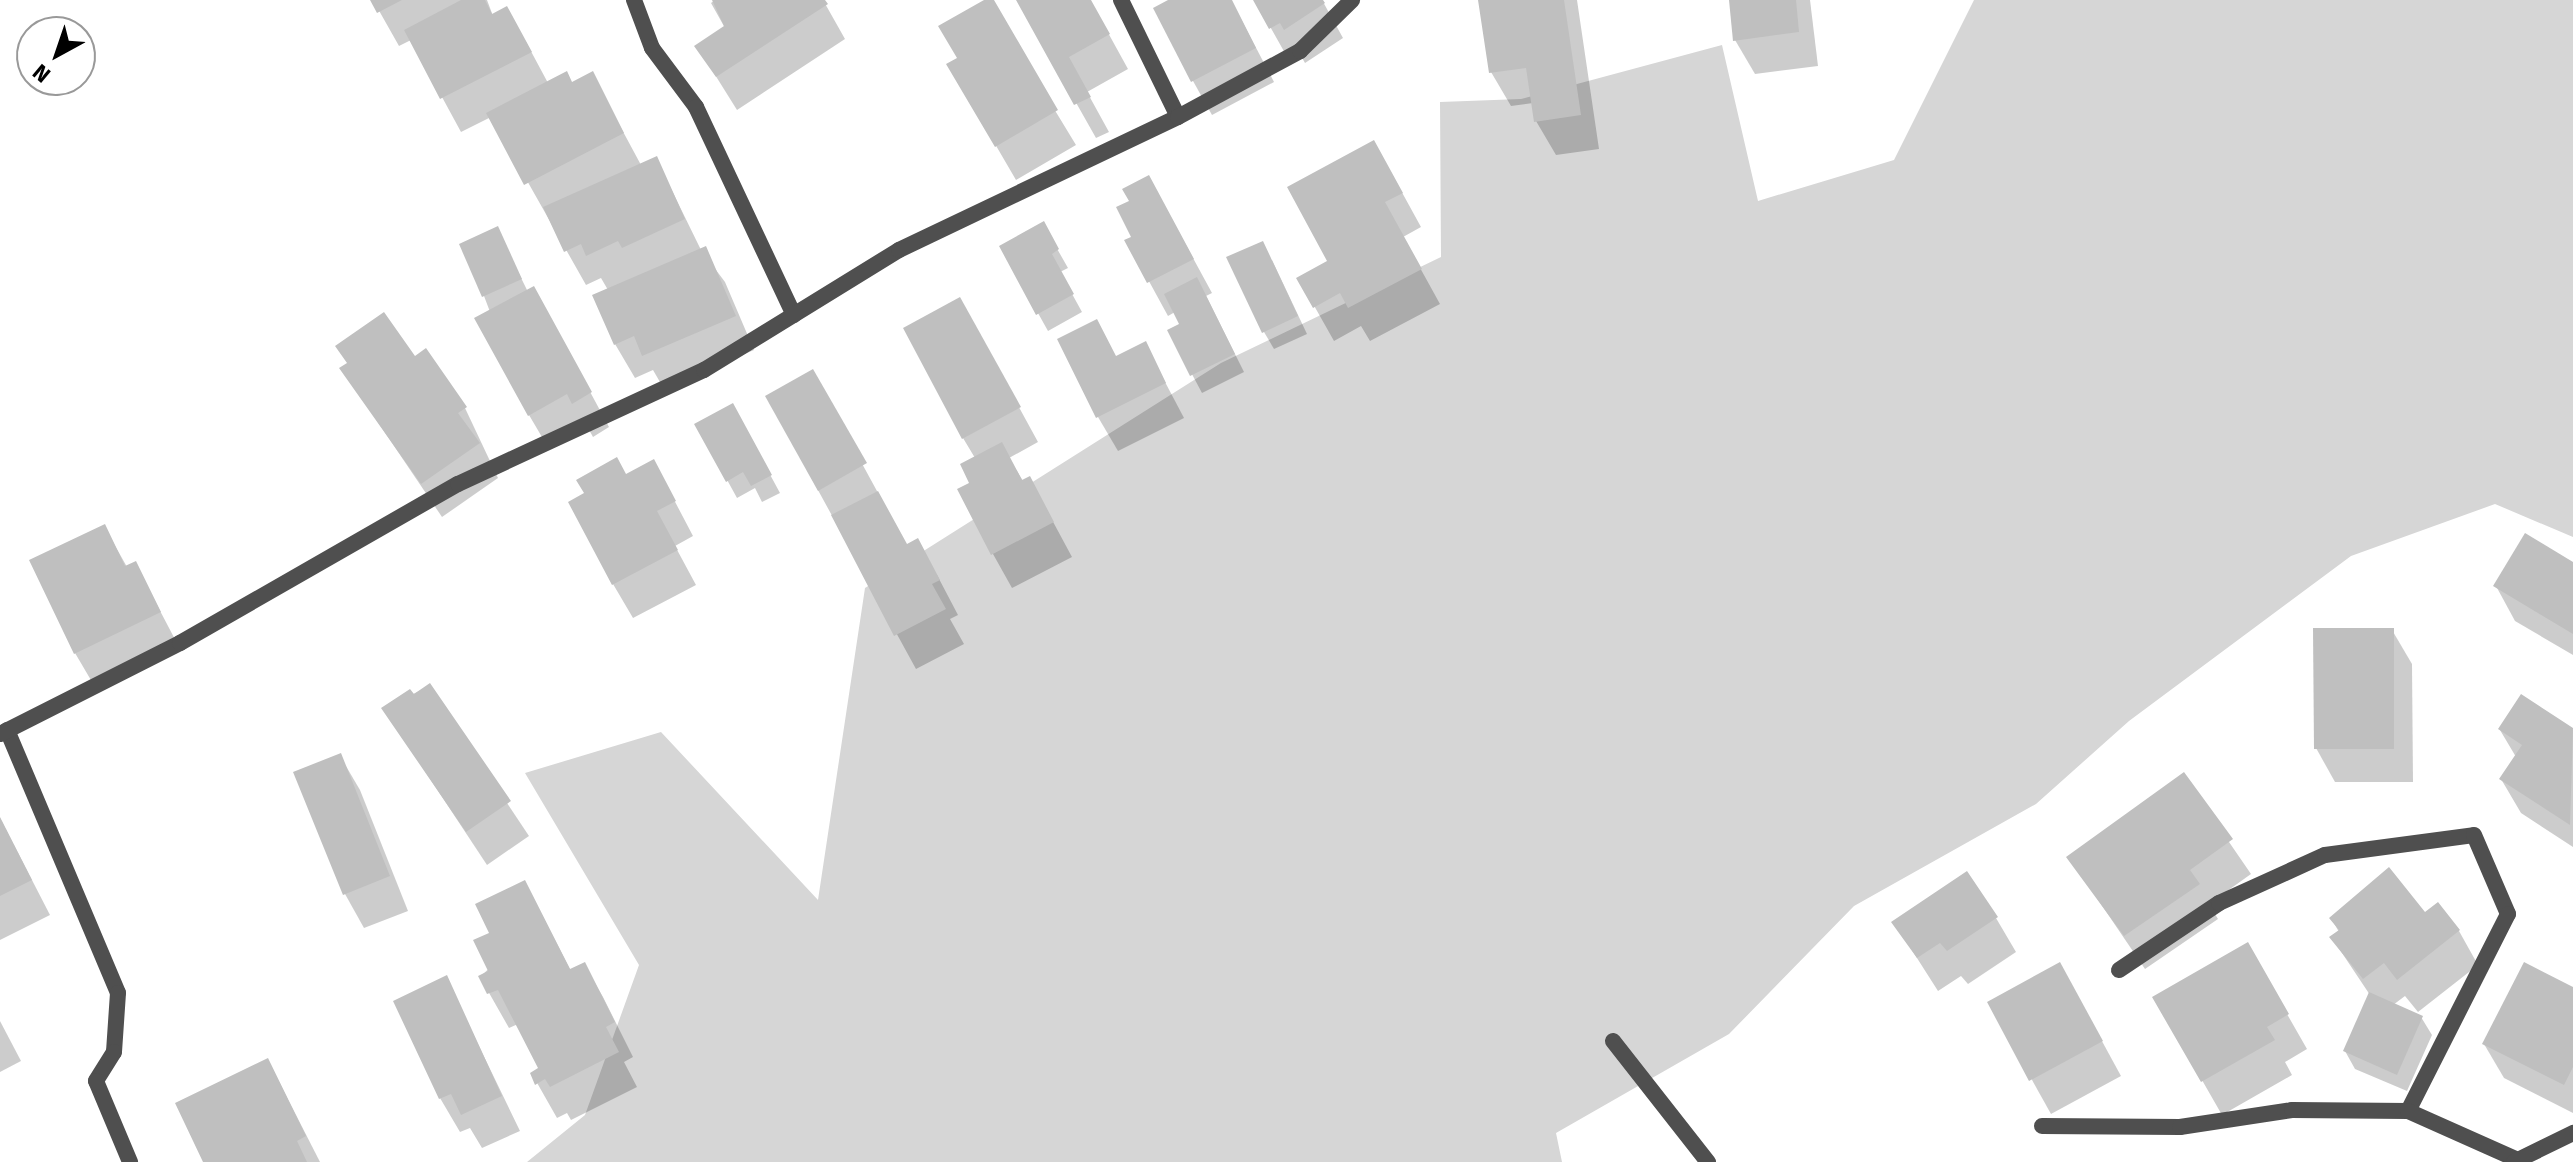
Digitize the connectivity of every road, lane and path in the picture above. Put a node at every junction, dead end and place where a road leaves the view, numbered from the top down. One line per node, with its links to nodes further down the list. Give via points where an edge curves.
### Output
1 (634, 0): 5 (street, via 652,48 696,107)
2 (1121, 0): 4 (street)
3 (1352, 0): 4 (street, via 1300,51)
4 (1178, 117): 5 (street, via 899,250)
5 (794, 315): 6 (street, via 704,370 458,484 180,643)
6 (4, 732): 13 (street, via 118,993 114,1052 96,1081)
7 (2119, 970): 9 (street, via 2219,903 2325,855 2474,835 2508,914)
8 (1613, 1041): 14 (street)
9 (2408, 1111): 10 (street, via 2292,1110 2180,1127); 12 (street)
10 (2042, 1126)
11 (2573, 1133): 12 (street)
12 (2515, 1160)
13 (130, 1162)
14 (1708, 1162)

